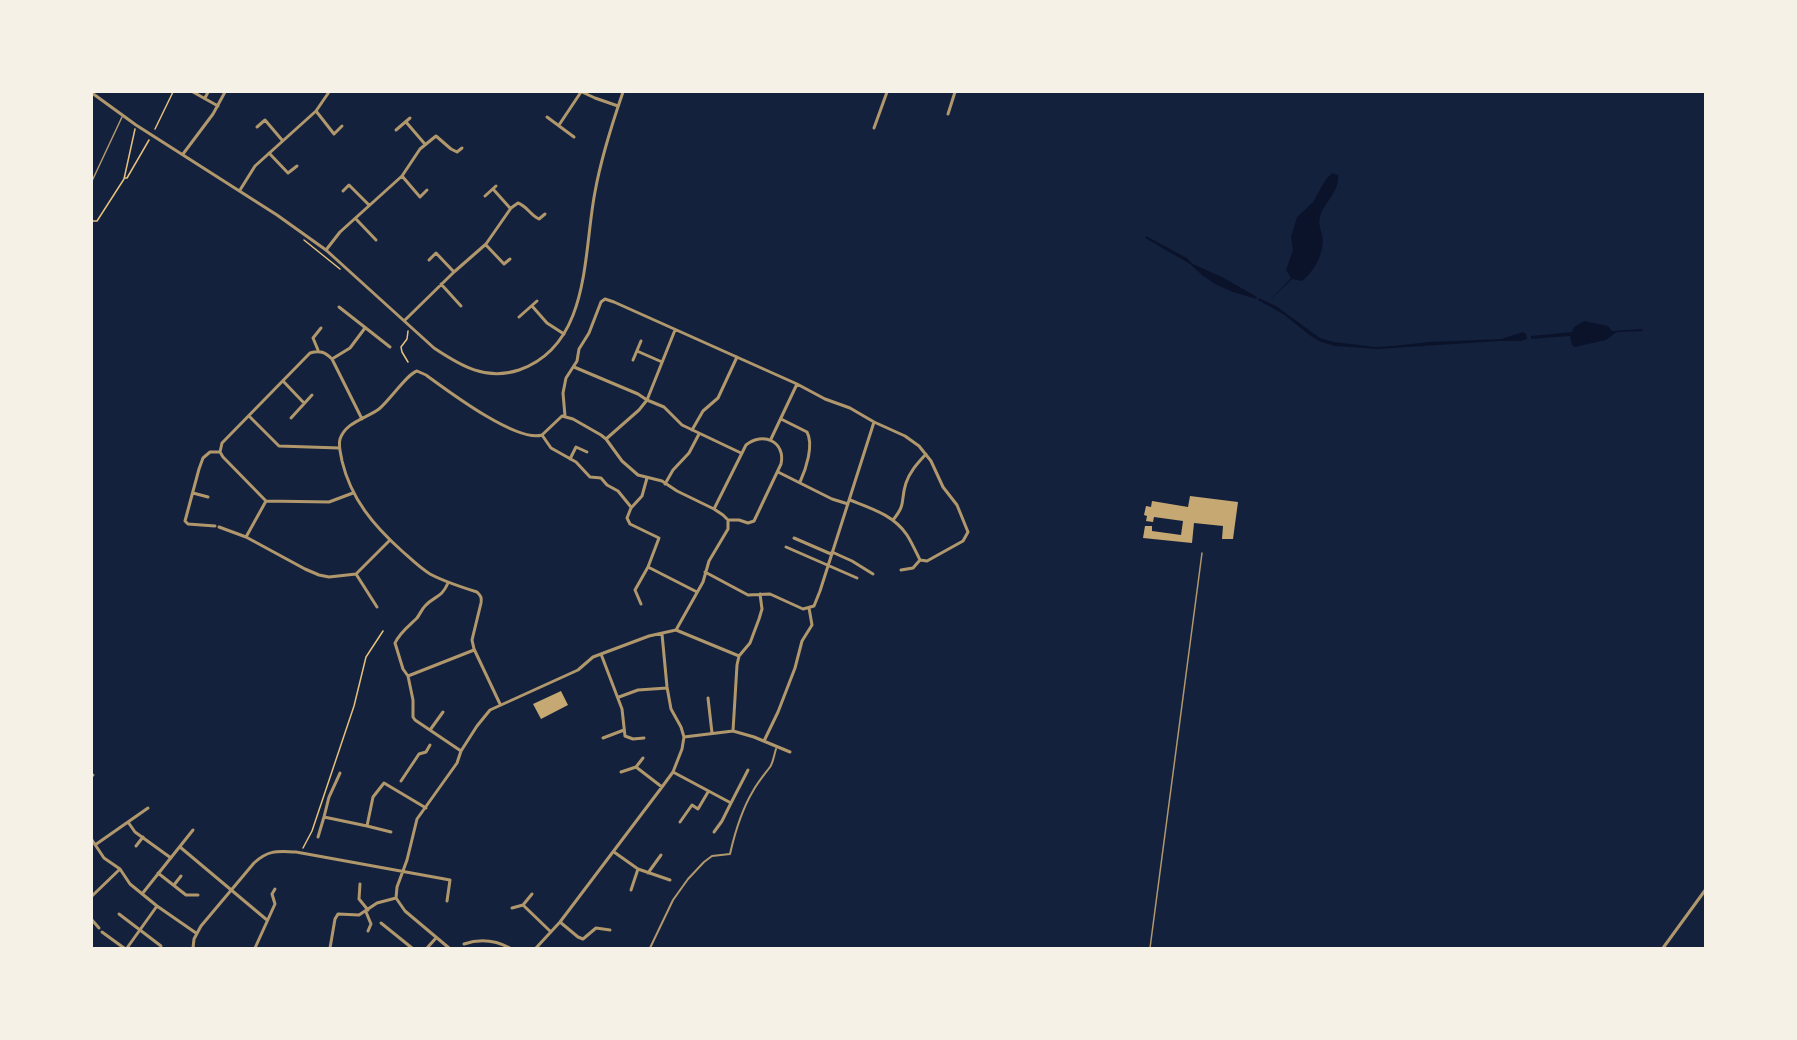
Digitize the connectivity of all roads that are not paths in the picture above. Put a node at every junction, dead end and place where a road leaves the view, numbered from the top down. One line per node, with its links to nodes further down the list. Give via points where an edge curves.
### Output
1 (193, 92): 10 (street)
2 (208, 92): 10 (street)
3 (225, 92): 11 (street)
4 (329, 92): 13 (street)
5 (581, 92): 12 (street); 19 (street)
6 (623, 92): 12 (street)
7 (887, 92): 22 (street)
8 (955, 92): 14 (street)
9 (92, 93): 15 (street)
10 (206, 98): 11 (street)
11 (218, 106): 29 (street)
12 (618, 106): 57 (street, via 596,183 584,277)
13 (316, 111): 20 (street, via 334,134); 25 (street)
14 (948, 114)
15 (122, 116): 29 (street); 32 (lane)
16 (547, 117): 19 (street)
17 (410, 118): 18 (street)
18 (406, 122): 23 (street); 26 (street)
19 (559, 125): 24 (street)
20 (342, 126)
21 (257, 127): 25 (street, via 265,120)
22 (874, 128)
23 (396, 130)
24 (574, 136)
25 (282, 140): 28 (street)
26 (424, 143): 27 (street, via 436,136 457,152); 31 (street)
27 (462, 148)
28 (268, 153): 30 (street, via 288,173); 33 (street)
29 (183, 154): 33 (street)
30 (297, 166)
31 (402, 176): 34 (street, via 420,197); 37 (street)
32 (92, 181)
33 (240, 190): 43 (street)
34 (427, 190)
35 (343, 191): 37 (street, via 349,185)
36 (485, 196): 38 (street, via 495,188)
37 (369, 205): 40 (street)
38 (511, 208): 39 (street, via 518,203 536,218); 42 (street)
39 (545, 214)
40 (356, 219): 41 (street); 43 (street)
41 (376, 240)
42 (486, 244): 44 (street, via 504,264); 46 (street)
43 (326, 250): 53 (street)
44 (510, 259)
45 (429, 260): 46 (street, via 436,253)
46 (454, 272): 47 (street)
47 (441, 284): 49 (street); 53 (street)
48 (537, 301): 50 (street)
49 (461, 306)
50 (532, 306): 52 (street); 57 (street)
51 (339, 307): 54 (street)
52 (519, 317)
53 (405, 320): 57 (street, via 461,366 492,374 529,366 547,354)
54 (365, 327): 59 (street); 63 (street, via 350,348)
55 (321, 328): 60 (street, via 313,338)
56 (675, 330): 62 (street); 65 (street); 66 (street, via 605,300)
57 (564, 334)
58 (641, 341): 61 (street)
59 (390, 347)
60 (318, 350): 63 (street); 67 (street, via 310,353)
61 (637, 351): 64 (street); 65 (street)
62 (737, 357): 68 (street); 78 (street, via 718,398 703,411)
63 (332, 359): 75 (street)
64 (633, 360)
65 (662, 363): 70 (street)
66 (573, 367): 70 (street); 73 (street, via 564,389)
67 (283, 381): 71 (street); 72 (street)
68 (797, 384): 76 (street); 77 (street)
69 (312, 395): 71 (street)
70 (647, 400): 78 (street, via 664,406); 81 (street)
71 (304, 403): 74 (street)
72 (249, 416): 83 (street, via 279,446); 84 (street, via 222,443)
73 (566, 416): 80 (street); 81 (street)
74 (291, 418)
75 (362, 419): 80 (street, via 417,371 488,418 534,437); 83 (street, via 347,426)
76 (781, 419): 82 (street); 91 (street, via 809,436)
77 (874, 422): 87 (street, via 905,435); 97 (street)
78 (692, 429): 79 (street)
79 (699, 433): 86 (street); 92 (street)
80 (542, 435): 88 (street, via 551,448)
81 (606, 439): 90 (street, via 631,470)
82 (771, 440): 86 (street, via 753,439); 89 (street, via 783,459)
83 (339, 448): 94 (street)
84 (220, 452): 93 (street, via 210,452 203,458); 96 (street)
85 (587, 452): 88 (street, via 576,447)
86 (741, 453): 99 (street)
87 (927, 454): 101 (street, via 910,474 902,508); 108 (street, via 968,532 963,541 927,561)
88 (570, 459): 98 (street, via 590,477 601,478 618,491)
89 (778, 472): 91 (street); 100 (street, via 752,522)
90 (647, 478): 92 (street); 98 (street, via 642,496)
91 (800, 482): 97 (street, via 832,499)
92 (665, 484): 99 (street)
93 (193, 493): 95 (street); 102 (street, via 185,521 188,524 217,527)
94 (353, 493): 96 (street, via 329,502); 104 (street, via 372,522)
95 (208, 497)
96 (266, 501): 102 (street)
97 (848, 502): 101 (street); 106 (street)
98 (631, 508): 110 (street, via 627,518 630,524 659,538)
99 (714, 510): 100 (street)
100 (728, 520): 112 (street, via 728,529)
101 (893, 520): 108 (street, via 906,533)
102 (246, 537): 113 (street, via 319,575)
103 (794, 538): 106 (street)
104 (390, 540): 113 (street); 116 (street, via 421,567)
105 (786, 547): 109 (street)
106 (831, 553): 109 (street); 114 (street)
107 (1202, 553): 224 (lane)
108 (921, 560): 111 (street)
109 (828, 565): 115 (street); 121 (street, via 818,600)
110 (648, 567): 117 (street); 119 (street, via 635,590)
111 (902, 570)
112 (705, 572): 117 (street); 118 (street, via 748,595)
113 (356, 574): 120 (street)
114 (873, 574)
115 (857, 578)
116 (448, 583): 124 (street, via 477,592 482,598 472,640); 127 (street, via 442,595 425,605 395,643)
117 (698, 592): 122 (street)
118 (760, 594): 121 (street); 126 (street, via 759,619)
119 (641, 604)
120 (377, 607)
121 (809, 608): 140 (street, via 812,625 802,641 795,668)
122 (676, 630): 123 (street); 126 (street)
123 (662, 633): 125 (street); 128 (street)
124 (474, 649): 127 (street); 131 (street)
125 (602, 654): 129 (street); 131 (street, via 578,670)
126 (740, 656): 135 (street, via 735,675)
127 (408, 676): 133 (street, via 413,717)
128 (667, 687): 129 (street); 137 (street, via 671,709)
129 (619, 697): 134 (street)
130 (708, 698): 136 (street)
131 (500, 704): 143 (street, via 490,710)
132 (443, 712): 133 (street)
133 (430, 730): 143 (street)
134 (624, 730): 138 (street); 139 (street, via 625,736)
135 (733, 731): 136 (street); 140 (street)
136 (712, 733): 137 (street)
137 (684, 737): 148 (street)
138 (603, 738)
139 (644, 738)
140 (764, 741): 144 (street)
141 (430, 745): 151 (street)
142 (776, 749): 223 (street, via 771,766 742,814 730,854 712,856 688,879)
143 (461, 751): 158 (street)
144 (790, 752)
145 (643, 758): 146 (street)
146 (636, 767): 149 (street); 153 (street)
147 (748, 770): 156 (street)
148 (673, 771): 153 (street); 155 (street)
149 (621, 772)
150 (340, 773): 159 (street)
151 (401, 781)
152 (398, 785): 154 (street)
153 (662, 787): 172 (street)
154 (395, 789): 158 (street); 162 (street, via 382,784 373,797)
155 (708, 792): 156 (street); 161 (street, via 698,809 692,805)
156 (731, 803): 165 (street)
157 (148, 808): 160 (street)
158 (426, 808): 177 (street, via 415,825)
159 (324, 817): 162 (street); 167 (street)
160 (128, 822): 166 (street); 169 (street)
161 (680, 822)
162 (367, 826): 164 (street)
163 (193, 830): 171 (street)
164 (391, 832)
165 (714, 832)
166 (143, 837): 170 (street); 174 (street)
167 (318, 837)
168 (92, 840): 169 (street)
169 (95, 845): 175 (street, via 104,858)
170 (136, 846)
171 (180, 847): 174 (street); 186 (street)
172 (613, 851): 176 (street); 201 (street)
173 (661, 855): 179 (street)
174 (171, 858): 178 (street)
175 (120, 869): 188 (street); 191 (street)
176 (638, 869): 179 (street); 187 (street)
177 (402, 872): 186 (street, via 296,852 273,852 254,863); 192 (street); 193 (street, via 450,880)
178 (159, 873): 183 (street); 188 (street)
179 (648, 873): 181 (street)
180 (181, 876): 183 (street)
181 (670, 880)
182 (360, 884): 197 (street, via 359,899)
183 (174, 885): 190 (street, via 186,895)
184 (275, 889): 200 (street, via 275,904)
185 (1706, 889): 225 (street)
186 (232, 890): 200 (street); 209 (street)
187 (631, 890)
188 (142, 894): 195 (street)
189 (532, 894): 194 (street)
190 (198, 895)
191 (92, 896)
192 (396, 898): 197 (street); 210 (street)
193 (447, 901)
194 (523, 905): 196 (street); 208 (street)
195 (157, 906): 204 (street); 209 (street)
196 (512, 908)
197 (367, 911): 206 (street, via 371,924); 217 (street, via 336,916)
198 (119, 914): 204 (street)
199 (92, 920): 203 (street)
200 (267, 920): 216 (street)
201 (560, 922): 205 (street, via 583,939 596,928); 208 (street)
202 (381, 923): 218 (street)
203 (99, 928)
204 (140, 930): 212 (street); 214 (street)
205 (610, 930)
206 (368, 931)
207 (102, 932): 214 (street)
208 (551, 932): 222 (street)
209 (196, 933): 215 (street)
210 (436, 938): 219 (street); 220 (street)
211 (464, 944): 213 (street, via 487,940)
212 (161, 946)
213 (502, 946): 221 (street)
214 (127, 948)
215 (193, 948)
216 (255, 948)
217 (330, 948)
218 (412, 948)
219 (427, 948)
220 (449, 948)
221 (510, 948)
222 (536, 948)
223 (650, 948)
224 (1150, 948)
225 (1663, 948)

